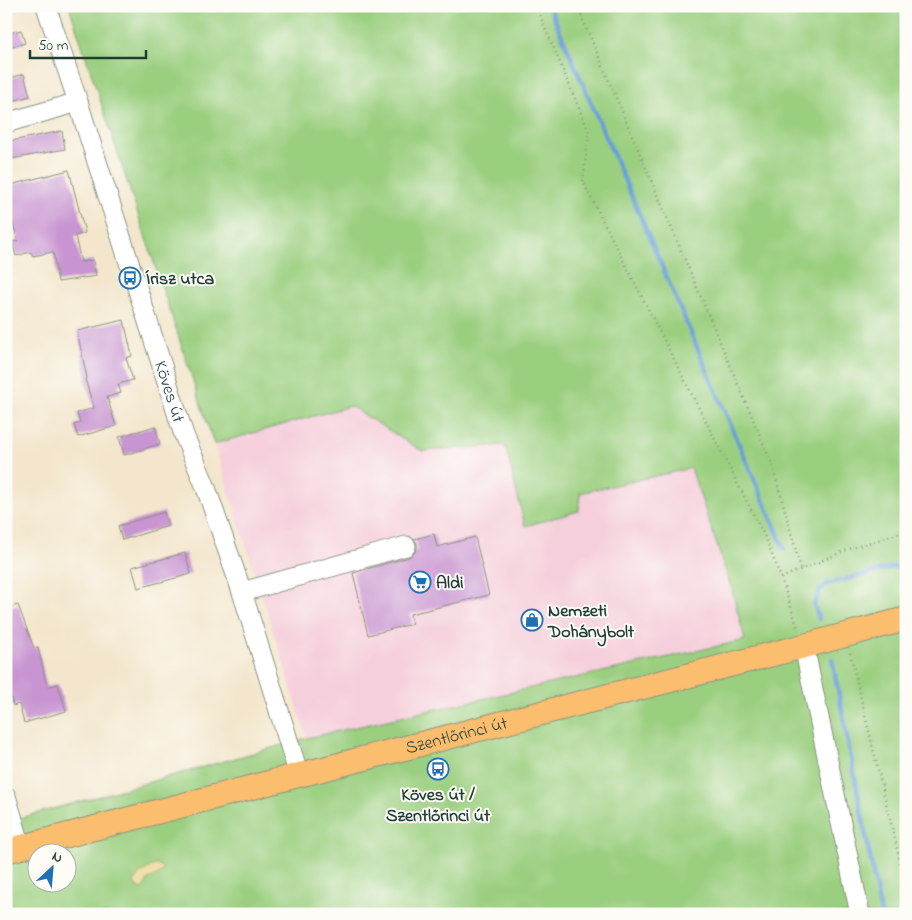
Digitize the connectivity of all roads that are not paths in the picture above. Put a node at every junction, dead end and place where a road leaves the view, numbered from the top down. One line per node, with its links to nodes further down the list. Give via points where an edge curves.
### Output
1 (46, 6): 2 (street, Köves út)
2 (78, 102): 3 (street); 5 (street, Köves út, via 184,435)
3 (6, 123)
4 (406, 546): 5 (street)
5 (242, 592): 8 (street, Köves út)
6 (906, 619): 7 (main road, Szentlőrinci út)
7 (804, 646): 8 (main road, Szentlőrinci út); 11 (street)
8 (299, 775): 10 (main road, Szentlőrinci út)
9 (6, 796): 10 (street)
10 (14, 849)
11 (860, 914)

